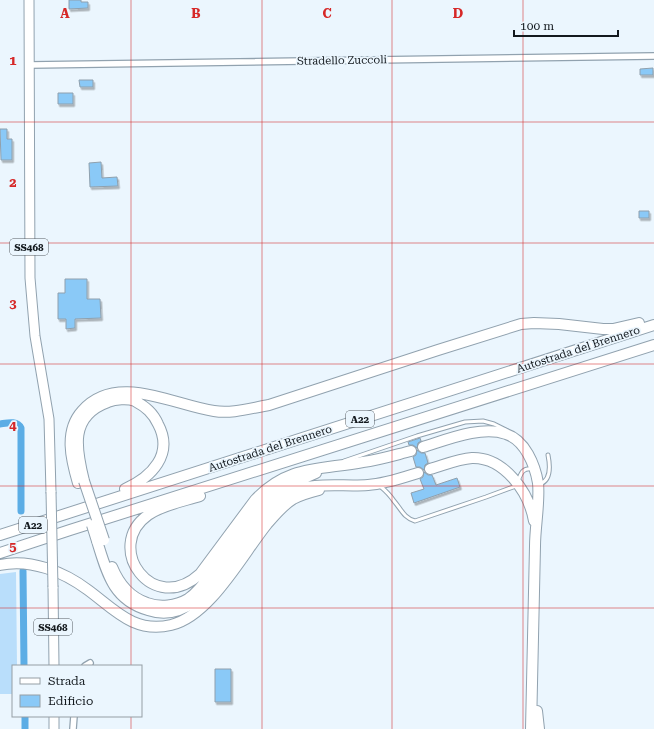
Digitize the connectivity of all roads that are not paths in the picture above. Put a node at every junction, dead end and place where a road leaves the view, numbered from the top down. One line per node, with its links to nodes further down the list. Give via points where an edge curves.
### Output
1 (29, 0): 3 (main road, SS468)
2 (654, 56): 3 (street, Stradello Zuccoli)
3 (30, 64): 28 (main road, SS468, bridge, via 30,278 35,336 49,419)
4 (654, 319): 16 (highway, via 613,329 580,328 559,324 521,324 269,405 242,410 216,412 137,393 107,394 86,406 74,424 70,445 71,456)
5 (654, 325): 21 (highway, Autostrada del Brennero / A22)
6 (654, 345): 10 (highway, Autostrada del Brennero / A22)
7 (517, 441): 8 (highway, via 507,434 494,431 457,436); 12 (lane, via 506,430 494,424 474,421 417,436 352,457); 14 (highway, via 525,449)
8 (423, 447)
9 (411, 451): 12 (highway)
10 (316, 452): 12 (highway, via 149,515 134,532 130,546 138,571 147,580 163,588 178,587 193,581 264,491 295,473); 25 (highway, Autostrada del Brennero / A22)
11 (548, 455): 18 (lane, via 548,478)
12 (331, 467): 24 (highway, via 274,494 259,508 198,590 180,603 153,605 132,596 116,576)
13 (430, 469): 19 (highway, via 464,459 490,460 506,472)
14 (534, 470): 18 (highway); 19 (lane, via 523,470)
15 (418, 473): 17 (highway)
16 (81, 482): 21 (highway, via 77,450 78,434 85,418 98,406 114,400 133,400 154,414 163,433 164,444 163,454 154,469 135,485); 24 (highway, bridge)
17 (378, 484): 19 (lane, via 411,520 486,498); 20 (highway)
18 (538, 484): 22 (highway)
19 (517, 485): 22 (highway, via 524,493)
20 (339, 486): 24 (highway, via 313,485 280,498 252,530 208,590 182,609 166,613 137,607 123,598 109,578); 26 (highway, via 317,490 286,504 260,533 212,597 193,615 170,625 151,627 121,617 87,589 51,570 25,564)
21 (66, 514): 23 (highway, Autostrada del Brennero / A22)
22 (535, 530): 27 (highway)
23 (0, 535)
24 (100, 541)
25 (0, 553)
26 (0, 565)
27 (533, 662): 33 (highway); 34 (highway)
28 (54, 665)
29 (54, 717): 31 (main road)
30 (74, 717): 32 (street)
31 (54, 729)
32 (73, 729)
33 (531, 729)
34 (539, 729)

